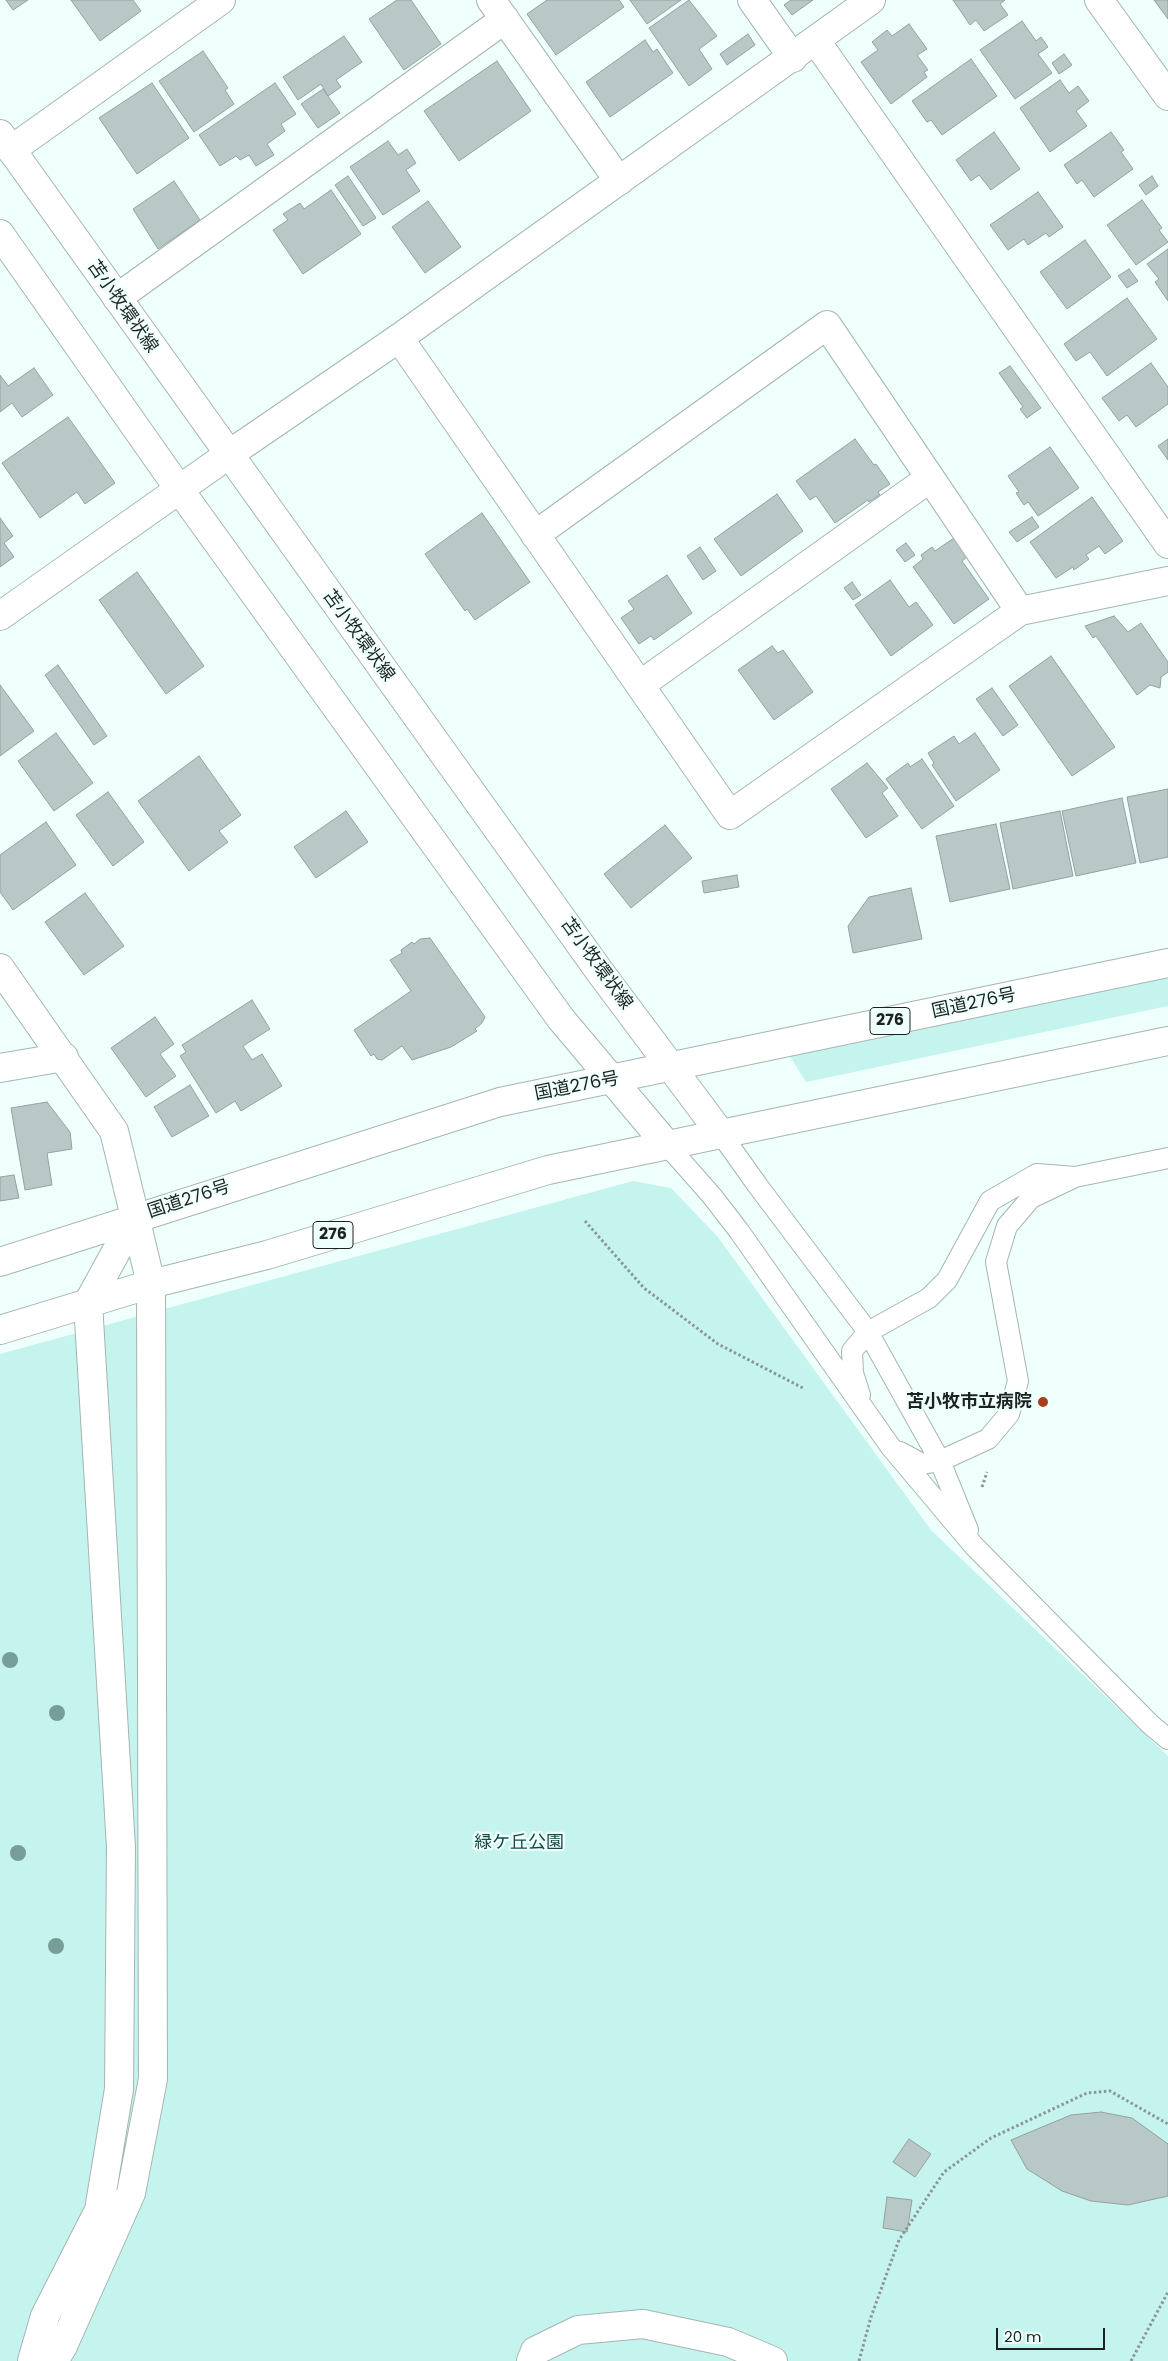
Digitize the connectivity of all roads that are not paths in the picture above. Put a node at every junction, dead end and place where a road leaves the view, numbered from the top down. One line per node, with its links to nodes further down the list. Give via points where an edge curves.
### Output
1 (221, 0): 5 (main road)
2 (752, 0): 8 (main road)
3 (871, 0): 7 (main road)
4 (1099, 0): 9 (main road)
5 (189, 9): 10 (main road)
6 (498, 9): 11 (main road); 13 (main road)
7 (816, 41): 8 (main road); 19 (main road)
8 (793, 58): 11 (main road)
9 (1168, 96)
10 (6, 142): 13 (main road, 苫小牧環状線)
11 (619, 181): 14 (main road)
12 (0, 234): 17 (main road)
13 (116, 298): 15 (main road, 苫小牧環状線)
14 (399, 338): 15 (main road); 18 (main road)
15 (228, 455): 17 (main road); 29 (main road, 苫小牧環状線)
16 (930, 478): 18 (main road, via 827,325); 21 (main road); 23 (main road)
17 (179, 489): 22 (main road); 30 (main road, via 560,1019)
18 (535, 534): 23 (main road)
19 (1168, 544)
20 (1168, 581): 21 (main road)
21 (1020, 611): 23 (main road, via 730,815)
22 (0, 616)
23 (640, 685)
24 (1168, 963): 29 (main road, 国道276号 / 276)
25 (0, 968): 27 (main road)
26 (1168, 1041): 31 (main road, 276)
27 (64, 1057): 28 (main road); 35 (main road, via 114,1131)
28 (0, 1068)
29 (671, 1068): 30 (main road, 国道276号 / 276); 31 (main road, 苫小牧環状線)
30 (612, 1080): 32 (main road); 35 (main road, 国道276号 / 276, via 468,1111)
31 (721, 1134): 32 (main road, 276); 40 (lane)
32 (667, 1145): 37 (main road, 276, via 548,1170 268,1255); 41 (lane, via 739,1231)
33 (1168, 1158): 34 (lane)
34 (1075, 1177): 40 (lane, via 1037,1174 990,1201 947,1280 929,1298); 43 (lane, via 1031,1198 1007,1226 996,1262 1018,1381 1009,1414 988,1439)
35 (135, 1217): 36 (main road, 国道276号 / 276); 37 (main road); 38 (main road)
36 (0, 1262)
37 (151, 1284): 38 (main road, 276); 47 (main road, via 152,2079 131,2193)
38 (88, 1303): 39 (main road, 276); 46 (main road, via 122,1847 119,2089 99,2210 45,2316)
39 (0, 1330)
40 (868, 1332): 41 (lane, via 852,1351 853,1373); 43 (lane)
41 (864, 1409): 42 (lane)
42 (890, 1446): 43 (lane, via 922,1464); 44 (lane)
43 (940, 1461): 44 (lane)
44 (974, 1546): 45 (lane)
45 (1168, 1739)
46 (32, 2361)
47 (54, 2361)
48 (531, 2361): 49 (main road, via 535,2352 578,2330 643,2324 728,2342)
49 (773, 2361)

